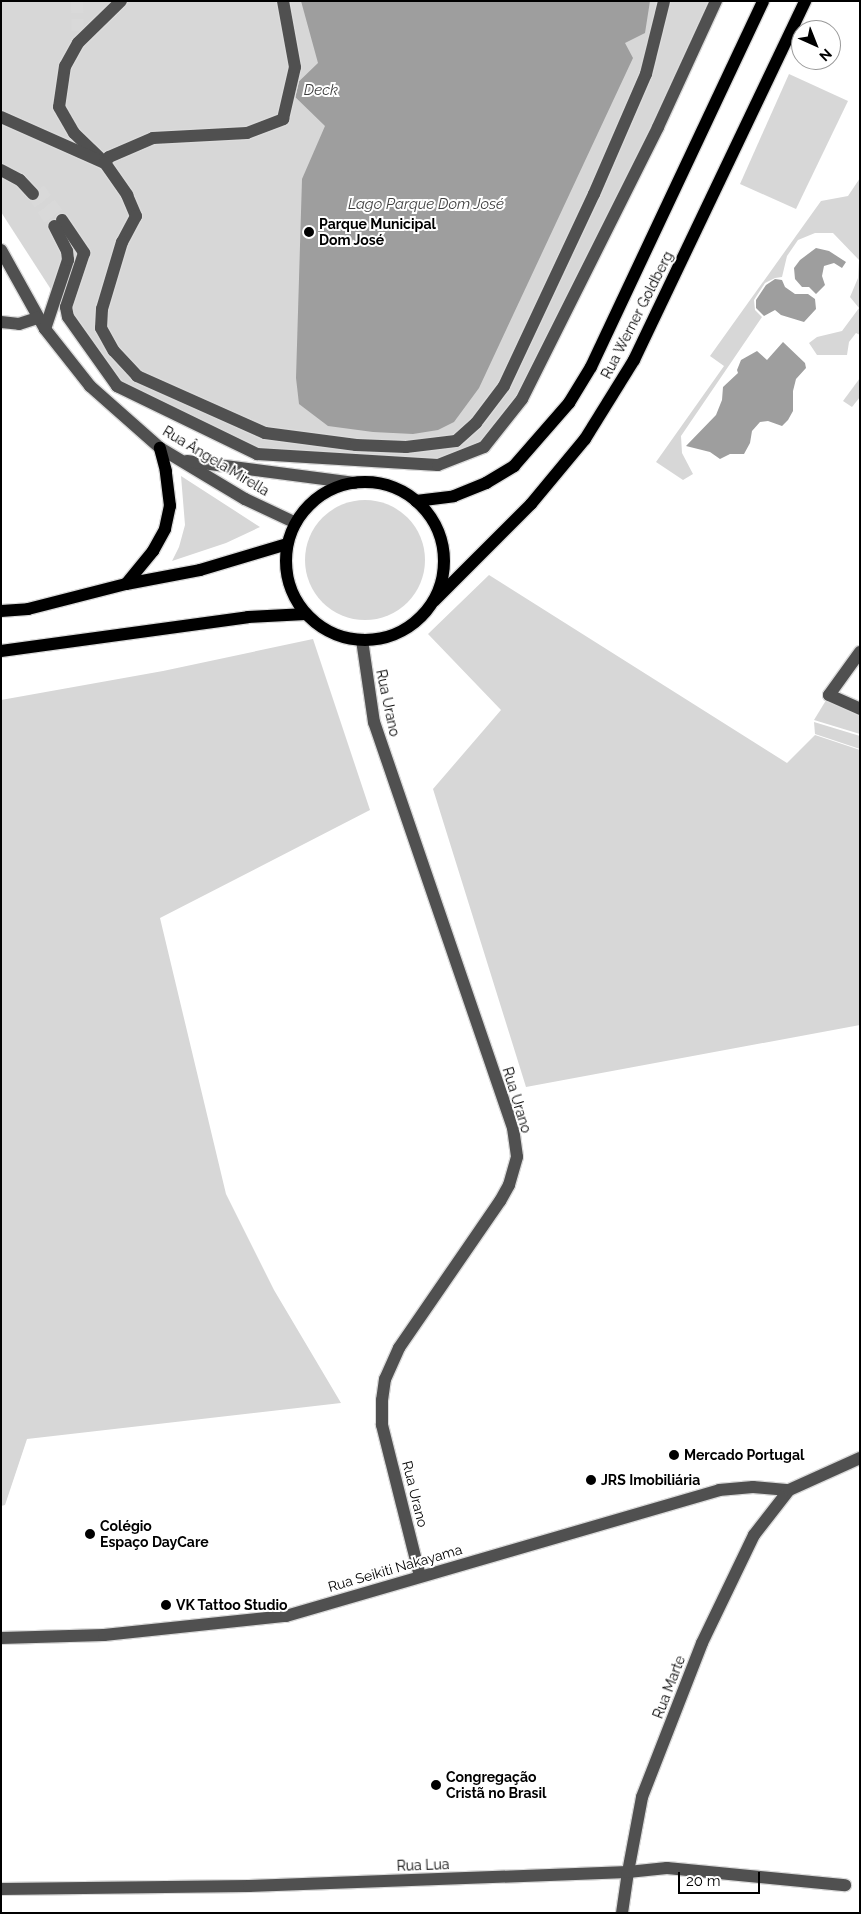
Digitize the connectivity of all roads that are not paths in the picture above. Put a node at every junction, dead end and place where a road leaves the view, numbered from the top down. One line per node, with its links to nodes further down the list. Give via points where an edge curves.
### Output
1 (121, 1): 8 (street, via 78,43 65,66 58,107 74,132)
2 (283, 1): 8 (street, via 295,67 283,119 246,133 153,138 109,157)
3 (664, 1): 8 (street, via 646,74 504,386 476,423 456,441 406,447 356,445 266,433 137,376 114,351 101,328 102,308 122,242 136,216 127,195)
4 (716, 1): 14 (street, via 658,127 522,399 484,447 438,465 257,454 116,386 68,317 66,307 84,253 58,223 68,260)
5 (763, 1): 18 (main road, Rua Werner Goldberg, via 591,367 569,403 514,466 486,483 454,496)
6 (805, 1): 22 (main road, Rua Werner Goldberg, via 634,360 605,407 585,438 531,504)
7 (1, 117): 8 (street)
8 (105, 163)
9 (1, 170): 10 (street, via 20,180)
10 (33, 194)
11 (1, 250): 12 (street, Rua Ângela Mirella)
12 (38, 318): 13 (street, via 19,324); 14 (street, Rua Ângela Mirella)
13 (1, 322)
14 (45, 329): 15 (street, Rua Ângela Mirella, via 90,386)
15 (160, 448): 16 (street, Rua Ângela Mirella); 21 (main road, via 170,506 165,529 153,551)
16 (182, 461): 17 (street); 19 (street, Rua Ângela Mirella, via 245,499)
17 (355, 483): 18 (main road, via 377,483 398,489); 19 (main road, via 332,490 311,504)
18 (416, 501): 22 (main road, via 434,522 444,548 443,575)
19 (296, 523): 20 (main road)
20 (288, 544): 21 (main road, via 200,570); 24 (main road, via 286,569 292,593)
21 (126, 584): 23 (main road, via 28,609)
22 (434, 601): 25 (main road, via 403,631 383,638)
23 (1, 611)
24 (306, 614): 25 (main road, via 331,633); 26 (main road, via 248,617)
25 (362, 640): 31 (street, Rua Urano, via 374,722 513,1128 517,1157 509,1185 500,1201 398,1348 385,1379 382,1425)
26 (1, 651)
27 (860, 652): 28 (street, via 829,695)
28 (860, 709)
29 (860, 1458): 30 (street)
30 (789, 1490): 31 (street, Rua Seikiti Nakayama, via 753,1487 719,1490); 33 (street, Rua Marte, via 754,1535 702,1644 642,1797)
31 (420, 1576): 32 (street, Rua Seikiti Nakayama, via 286,1616 104,1635)
32 (1, 1638)
33 (628, 1872): 34 (street, Rua Lua, via 667,1868); 35 (street, Rua Lua, via 248,1886); 36 (street, Rua Marte)
34 (845, 1885)
35 (1, 1889)
36 (622, 1913)

